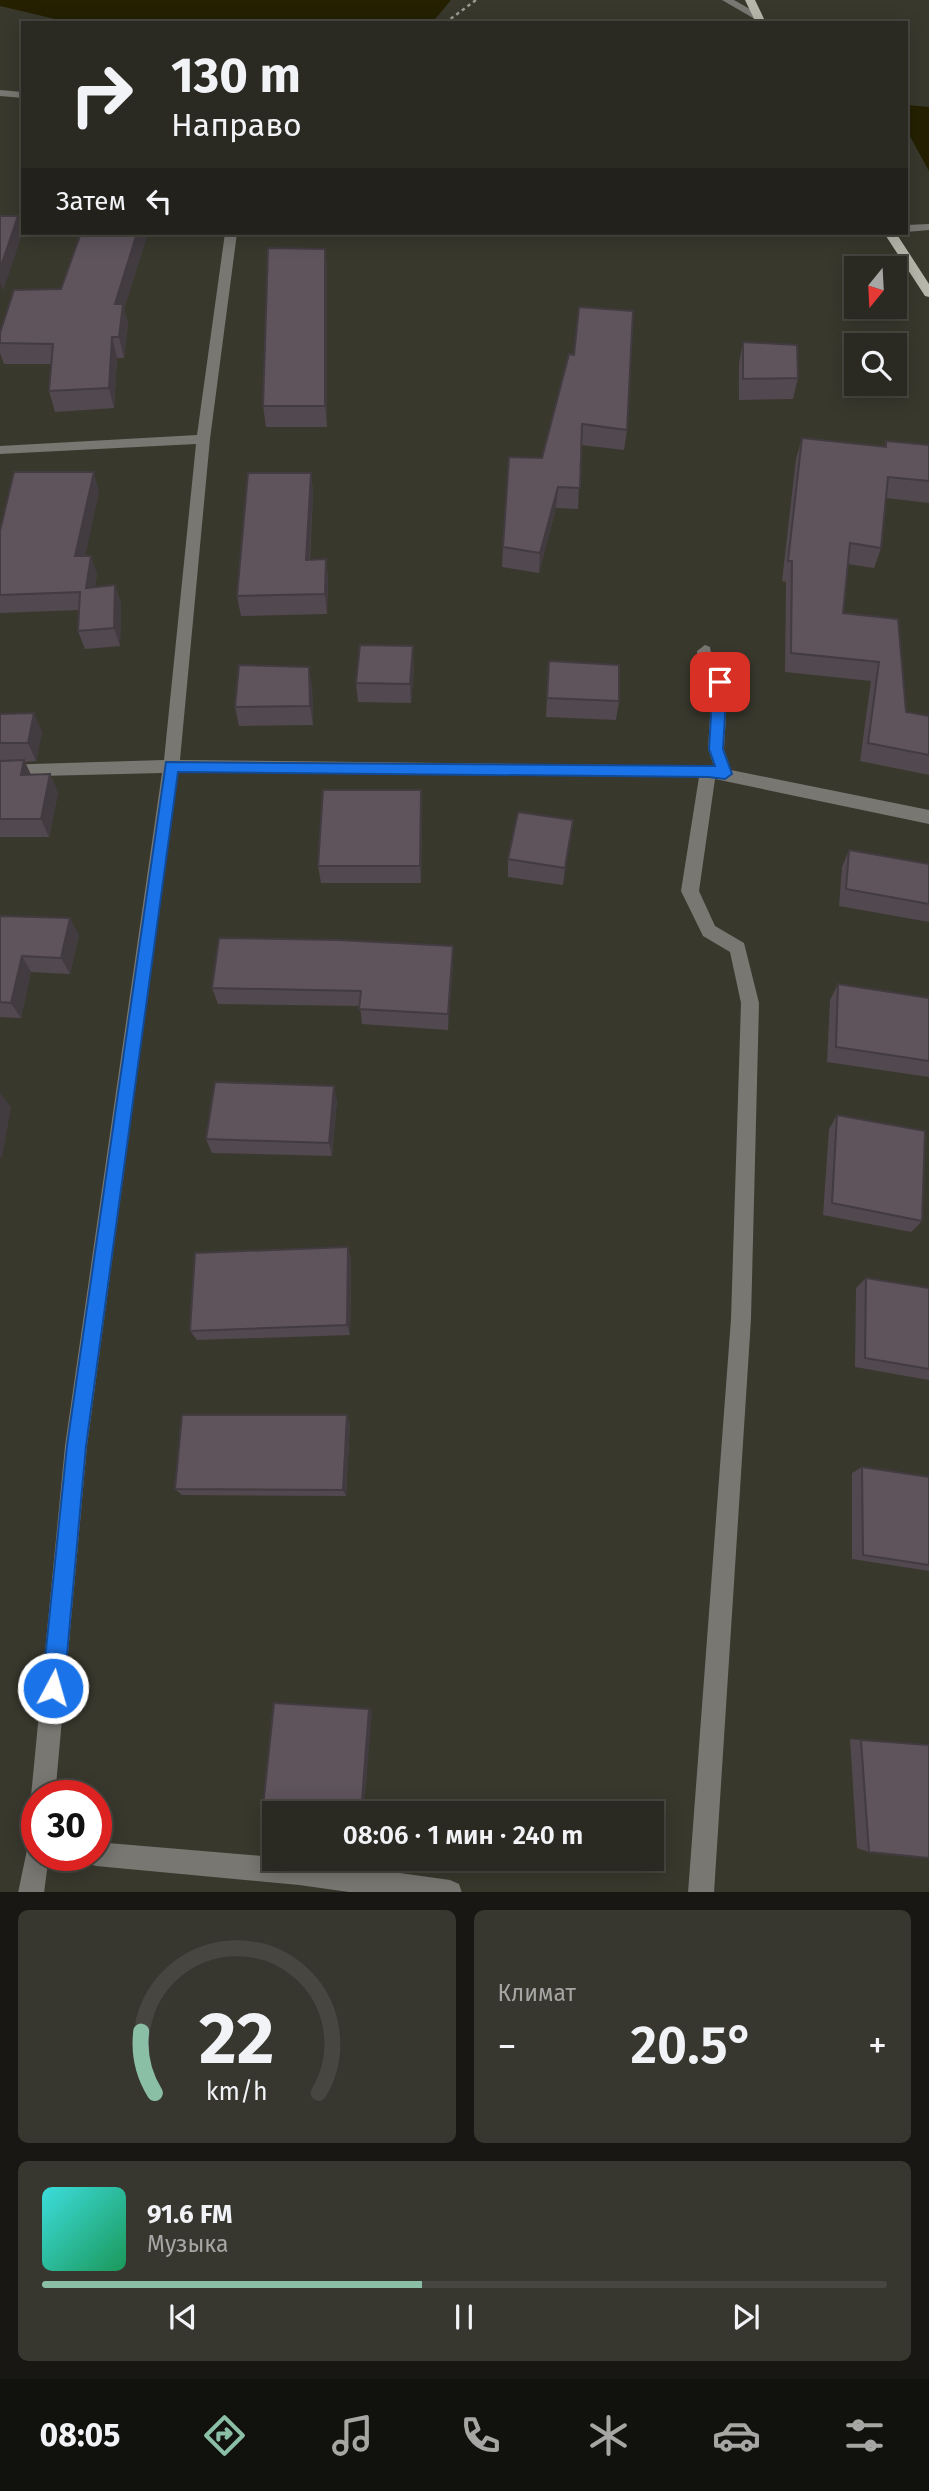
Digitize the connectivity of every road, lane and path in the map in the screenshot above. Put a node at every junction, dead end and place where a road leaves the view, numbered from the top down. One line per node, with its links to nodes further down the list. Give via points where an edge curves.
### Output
1 (476, 0): 5 (path)
2 (727, 0): 4 (street)
3 (750, 0): 4 (main road)
4 (759, 19)
5 (448, 21)
6 (0, 93): 7 (street)
7 (21, 95)
8 (929, 227): 9 (street)
9 (908, 229)
10 (231, 235): 13 (street)
11 (891, 235): 12 (main road)
12 (929, 293)
13 (203, 439): 14 (street); 16 (street)
14 (0, 450)
15 (705, 651): 18 (street, via 706,668 720,682)
16 (172, 766): 17 (street); 18 (street); 20 (street, via 76,1446)
17 (0, 771)
18 (716, 772): 19 (street); 25 (street, via 690,891 709,931 738,948 750,1003 741,1319)
19 (929, 817)
20 (45, 1780)
21 (112, 1855): 24 (street, via 299,1872)
22 (34, 1871): 23 (street)
23 (31, 1892)
24 (450, 1892)
25 (701, 1892)

